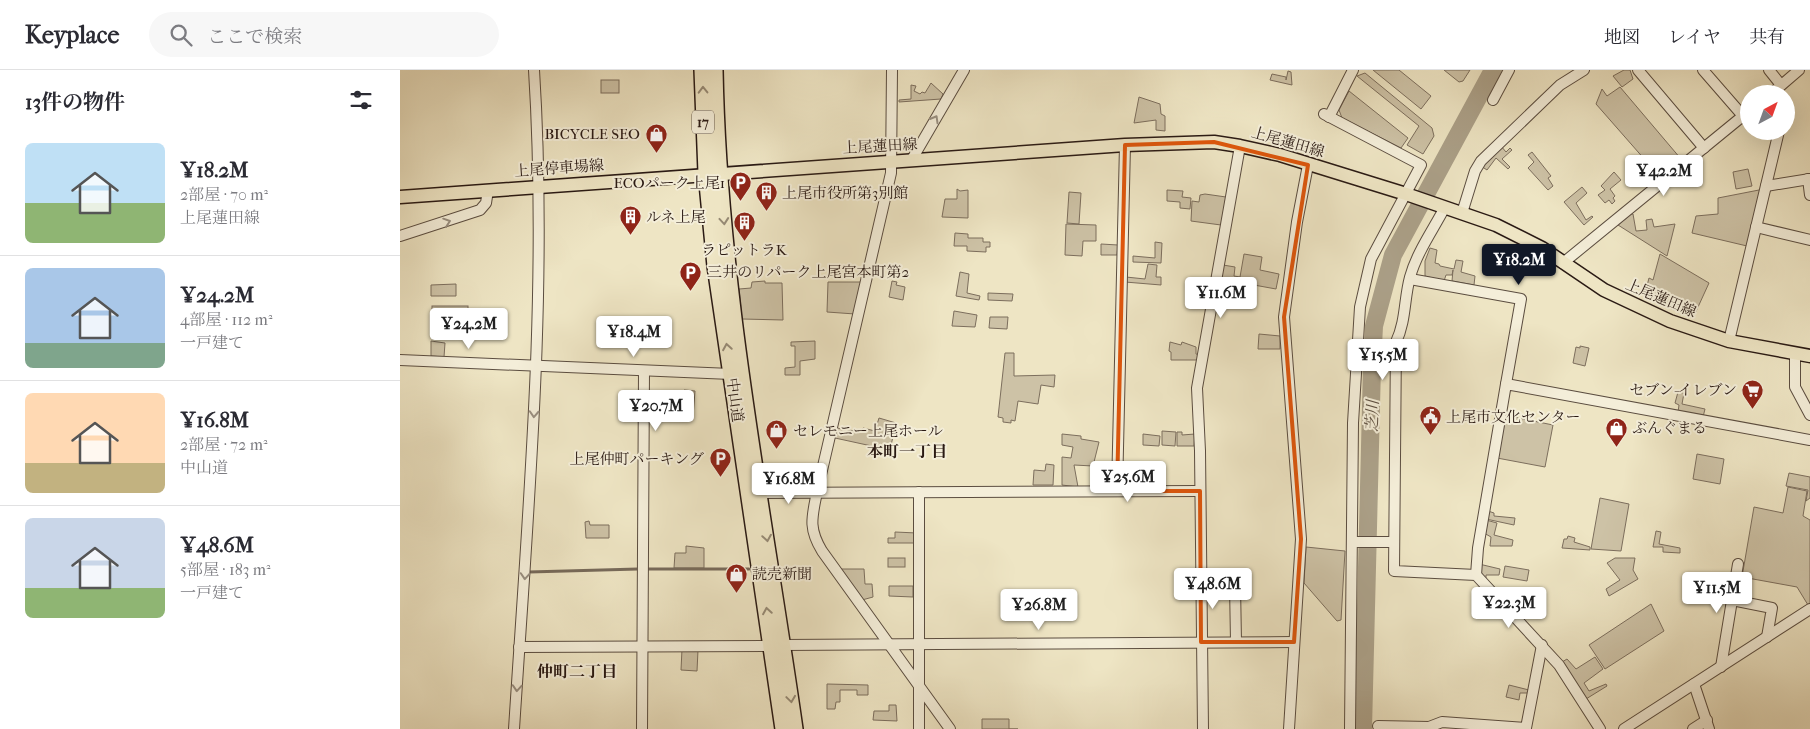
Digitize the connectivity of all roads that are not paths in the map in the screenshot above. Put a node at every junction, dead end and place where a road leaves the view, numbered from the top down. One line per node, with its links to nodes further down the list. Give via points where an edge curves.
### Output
1 (534, 70): 26 (street)
2 (702, 70): 24 (highway, 中山道 / 17, one-way to 2)
3 (715, 70): 24 (highway, 中山道 / 17)
4 (892, 70): 22 (street)
5 (964, 70): 21 (street, one-way to 5)
6 (1353, 70): 29 (street, via 1327,115 1421,165)
7 (1509, 70): 14 (street)
8 (1584, 70): 33 (street, via 1560,85 1481,161)
9 (1638, 70): 20 (street)
10 (1703, 70): 15 (street)
11 (1769, 70): 13 (street)
12 (1799, 70): 13 (street)
13 (1782, 85)
14 (1493, 100)
15 (1740, 108)
16 (1740, 119): 20 (street)
17 (1777, 140): 27 (street)
18 (1125, 145): 19 (main road, 上尾蓮田線, via 1191,142); 21 (main road, 上尾蓮田線); 49 (street)
19 (1240, 146): 23 (main road, 上尾蓮田線); 50 (street, via 1197,388)
20 (1704, 148): 37 (street)
21 (911, 161): 22 (main road, 上尾蓮田線)
22 (892, 162): 24 (main road, 上尾蓮田線); 51 (street)
23 (1308, 165): 29 (main road, 上尾蓮田線); 64 (street, via 1284,317 1301,540)
24 (713, 173): 26 (main road, 上尾停車場線); 45 (highway, 中山道 / 17, one-way to 24, via 715,266); 53 (highway, 中山道 / 17, one-way to 53)
25 (1809, 179): 27 (street); 30 (street)
26 (538, 186): 28 (main road, 上尾停車場線); 43 (street)
27 (1766, 186): 34 (street)
28 (488, 190): 31 (main road, 上尾停車場線); 35 (street, one-way to 28, via 480,210 486,203)
29 (1409, 195): 32 (main road, 上尾蓮田線); 54 (street, via 1371,259 1360,307 1353,423)
30 (1810, 196)
31 (400, 197)
32 (1445, 207): 33 (main road, 上尾蓮田線); 38 (street, via 1416,260)
33 (1462, 213): 37 (main road, 上尾蓮田線, via 1522,237)
34 (1756, 227): 36 (street); 39 (street)
35 (400, 236)
36 (1810, 240)
37 (1563, 263): 39 (main road, 上尾蓮田線, via 1646,312)
38 (1410, 279): 46 (street, via 1521,299); 55 (street, via 1403,327 1396,342)
39 (1728, 341): 40 (main road, 上尾蓮田線)
40 (1795, 354): 41 (main road, 上尾蓮田線); 47 (street, via 1795,387)
41 (1810, 356)
42 (400, 360): 43 (street)
43 (536, 365): 44 (street); 70 (street, one-way to 70)
44 (644, 372): 45 (street); 69 (street)
45 (731, 374): 65 (highway, 中山道 / 17, one-way to 45)
46 (1506, 384): 48 (street); 57 (street)
47 (1810, 415)
48 (1810, 440)
49 (1117, 491): 50 (street); 52 (street)
50 (1200, 491): 58 (street)
51 (817, 492): 52 (street); 53 (street); 66 (street, via 812,516 813,535)
52 (919, 492): 67 (street)
53 (760, 493): 65 (highway, 中山道 / 17, one-way to 65)
54 (1352, 542): 55 (street); 85 (street)
55 (1390, 542): 57 (street, via 1394,571)
56 (1738, 564): 59 (street)
57 (1476, 575): 68 (street)
58 (1200, 585): 62 (street); 63 (street, via 1235,585)
59 (1732, 600): 61 (street, via 1772,608); 71 (street)
60 (1810, 609): 61 (street)
61 (1767, 637): 71 (street)
62 (1201, 642): 63 (street); 67 (street); 83 (street)
63 (1236, 642): 64 (street)
64 (1294, 642): 84 (street)
65 (778, 645): 66 (street); 69 (street); 79 (highway, 中山道 / 17); 80 (highway, 中山道 / 17, one-way to 80)
66 (888, 645): 67 (street); 73 (street)
67 (919, 645): 73 (street)
68 (1542, 645): 76 (street, via 1526,728 1442,722); 86 (street, via 1559,665)
69 (642, 646): 70 (street); 78 (street)
70 (519, 647): 77 (street, one-way to 77)
71 (1720, 668): 72 (street)
72 (1694, 684): 74 (street); 87 (street)
73 (920, 688): 81 (street); 82 (street)
74 (1708, 725): 88 (street)
75 (1378, 726): 76 (street)
76 (1429, 728)
77 (514, 729)
78 (642, 729)
79 (783, 729)
80 (795, 729)
81 (919, 729)
82 (950, 729)
83 (1202, 729)
84 (1289, 729)
85 (1350, 729)
86 (1600, 729)
87 (1624, 729)
88 (1693, 729)

